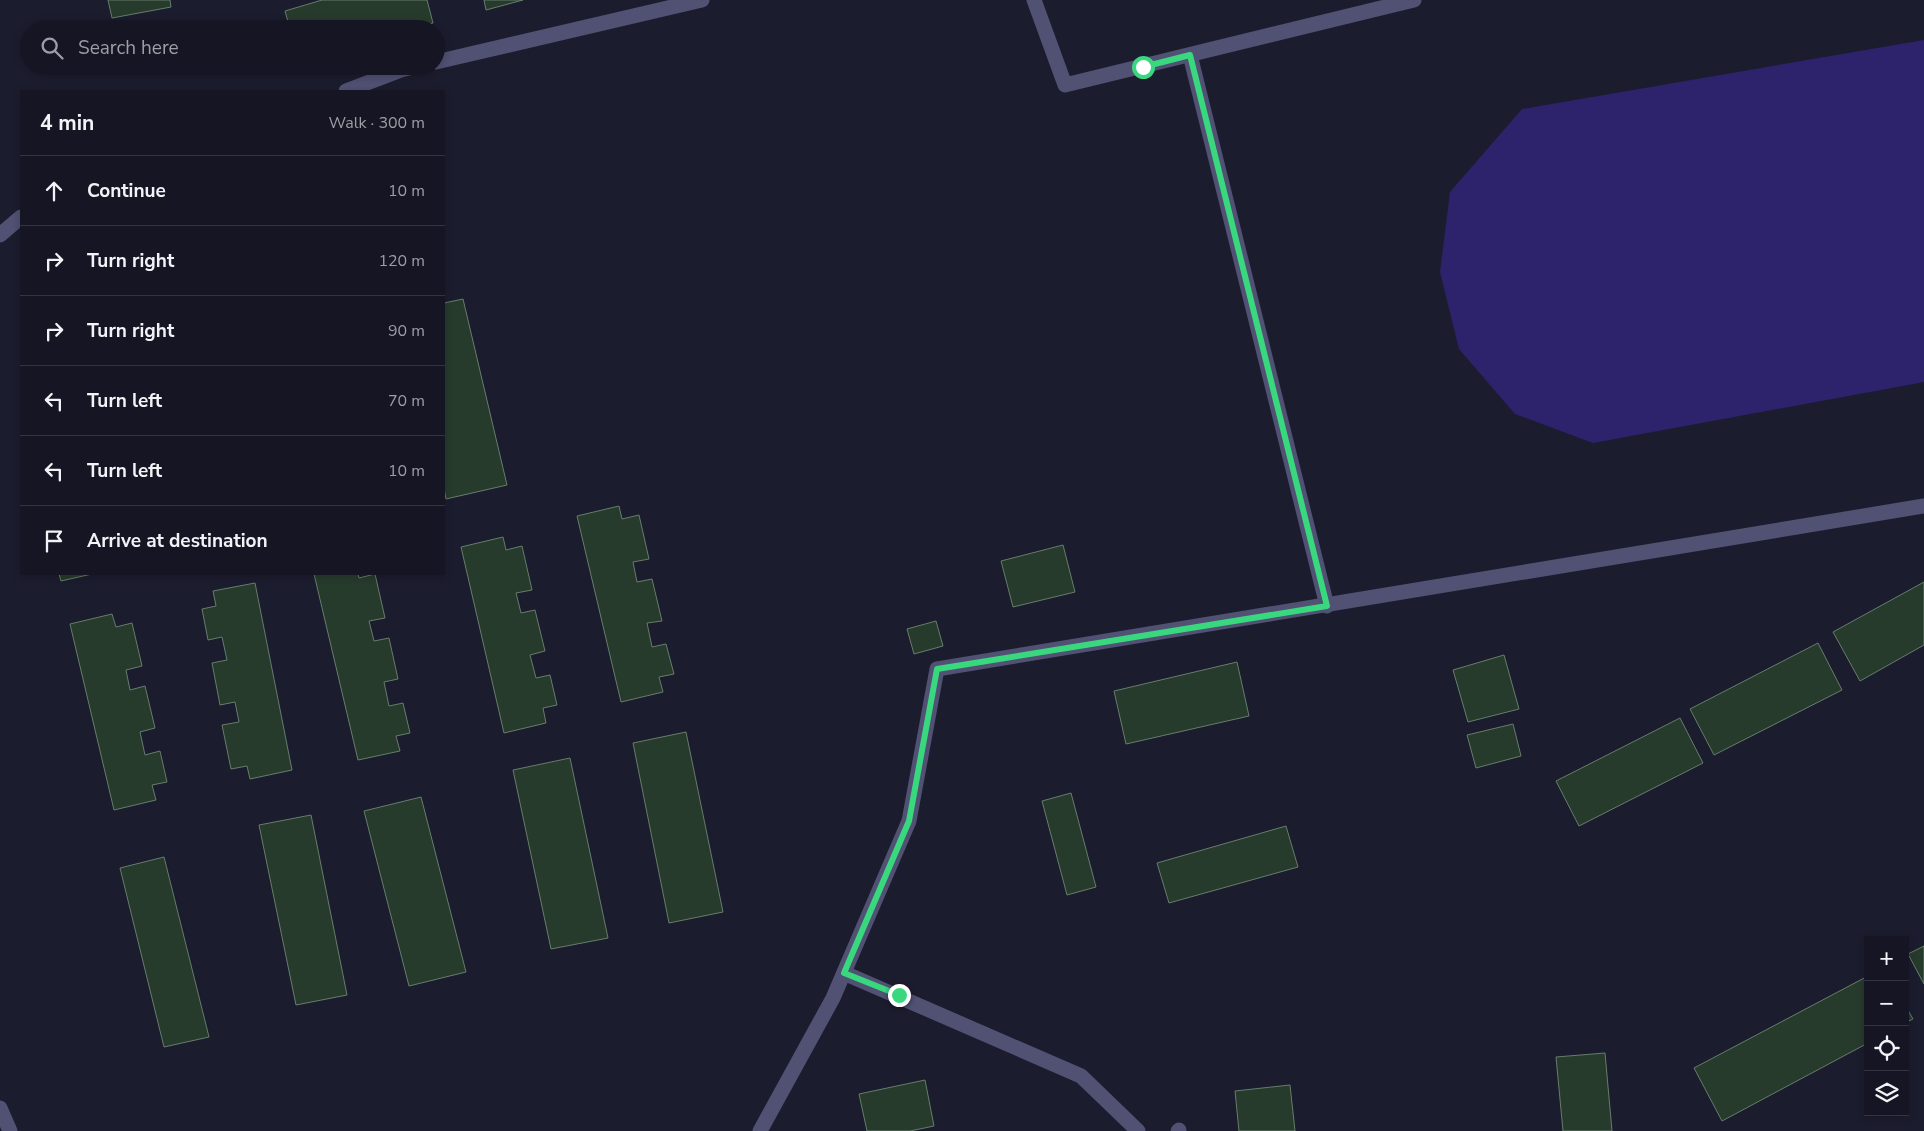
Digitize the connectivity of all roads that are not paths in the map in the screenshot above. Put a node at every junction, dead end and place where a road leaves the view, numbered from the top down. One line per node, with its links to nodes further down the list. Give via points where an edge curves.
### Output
1 (702, 0): 5 (lane)
2 (1034, 0): 4 (lane, via 1066,85)
3 (1414, 0): 4 (lane)
4 (1190, 55): 11 (lane)
5 (445, 60)
6 (388, 75): 7 (lane)
7 (349, 90)
8 (20, 218): 9 (lane)
9 (0, 235)
10 (1924, 506): 11 (lane)
11 (1327, 606): 12 (lane, via 937,669 909,821)
12 (844, 973): 15 (lane); 16 (lane, via 1081,1076)
13 (0, 1108): 14 (lane)
14 (10, 1131)
15 (760, 1131)
16 (1138, 1131)

